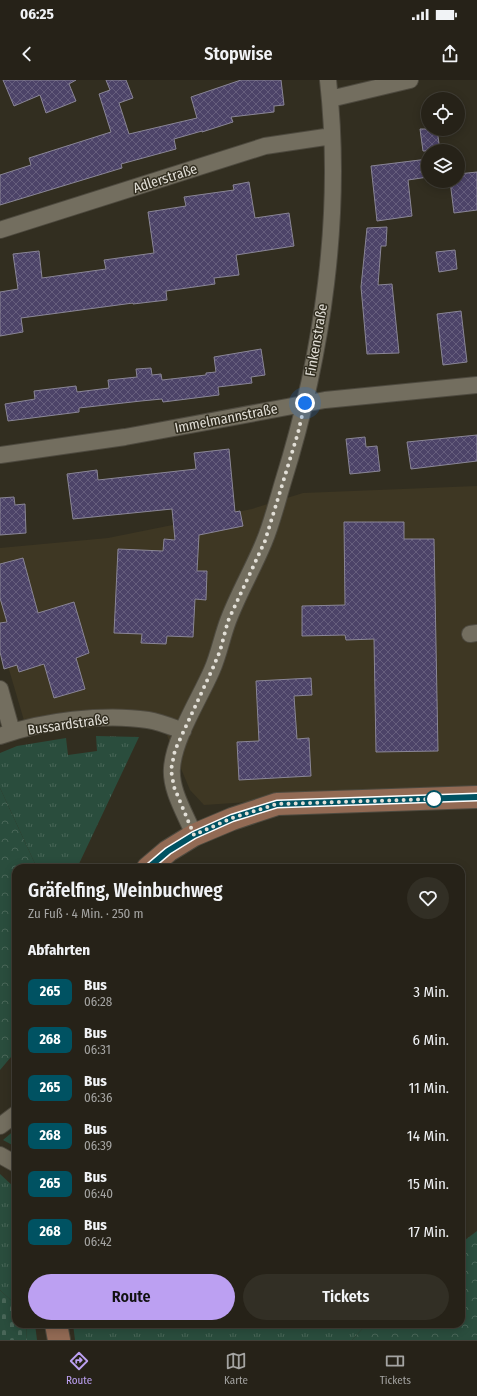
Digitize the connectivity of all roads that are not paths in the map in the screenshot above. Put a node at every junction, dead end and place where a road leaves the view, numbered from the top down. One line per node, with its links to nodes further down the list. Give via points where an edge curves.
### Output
1 (328, 80): 3 (street, Finkenstraße)
2 (410, 80): 3 (street)
3 (330, 98): 4 (street, Finkenstraße)
4 (332, 136): 5 (street, Adlerstraße, via 265,146); 7 (street, Finkenstraße, via 333,190 323,310)
5 (0, 230)
6 (477, 385): 7 (street, Immelmannstraße)
7 (305, 403): 8 (street, Immelmannstraße, via 125,437); 10 (street, Finkenstraße, via 265,541 228,621 220,651)
8 (0, 455)
9 (0, 689): 11 (street)
10 (183, 731): 11 (street, Bussardstraße, via 150,720 116,717 68,721); 13 (street, Finkenstraße, via 175,750 171,770 174,787)
11 (6, 734)
12 (477, 797): 13 (main road, via 277,804 232,818)
13 (194, 835): 14 (main road)
14 (153, 864)
15 (12, 1117): 16 (street)
16 (0, 1126)
17 (0, 1155): 18 (street)
18 (12, 1162)
19 (57, 1328): 20 (main road)
20 (59, 1340)

